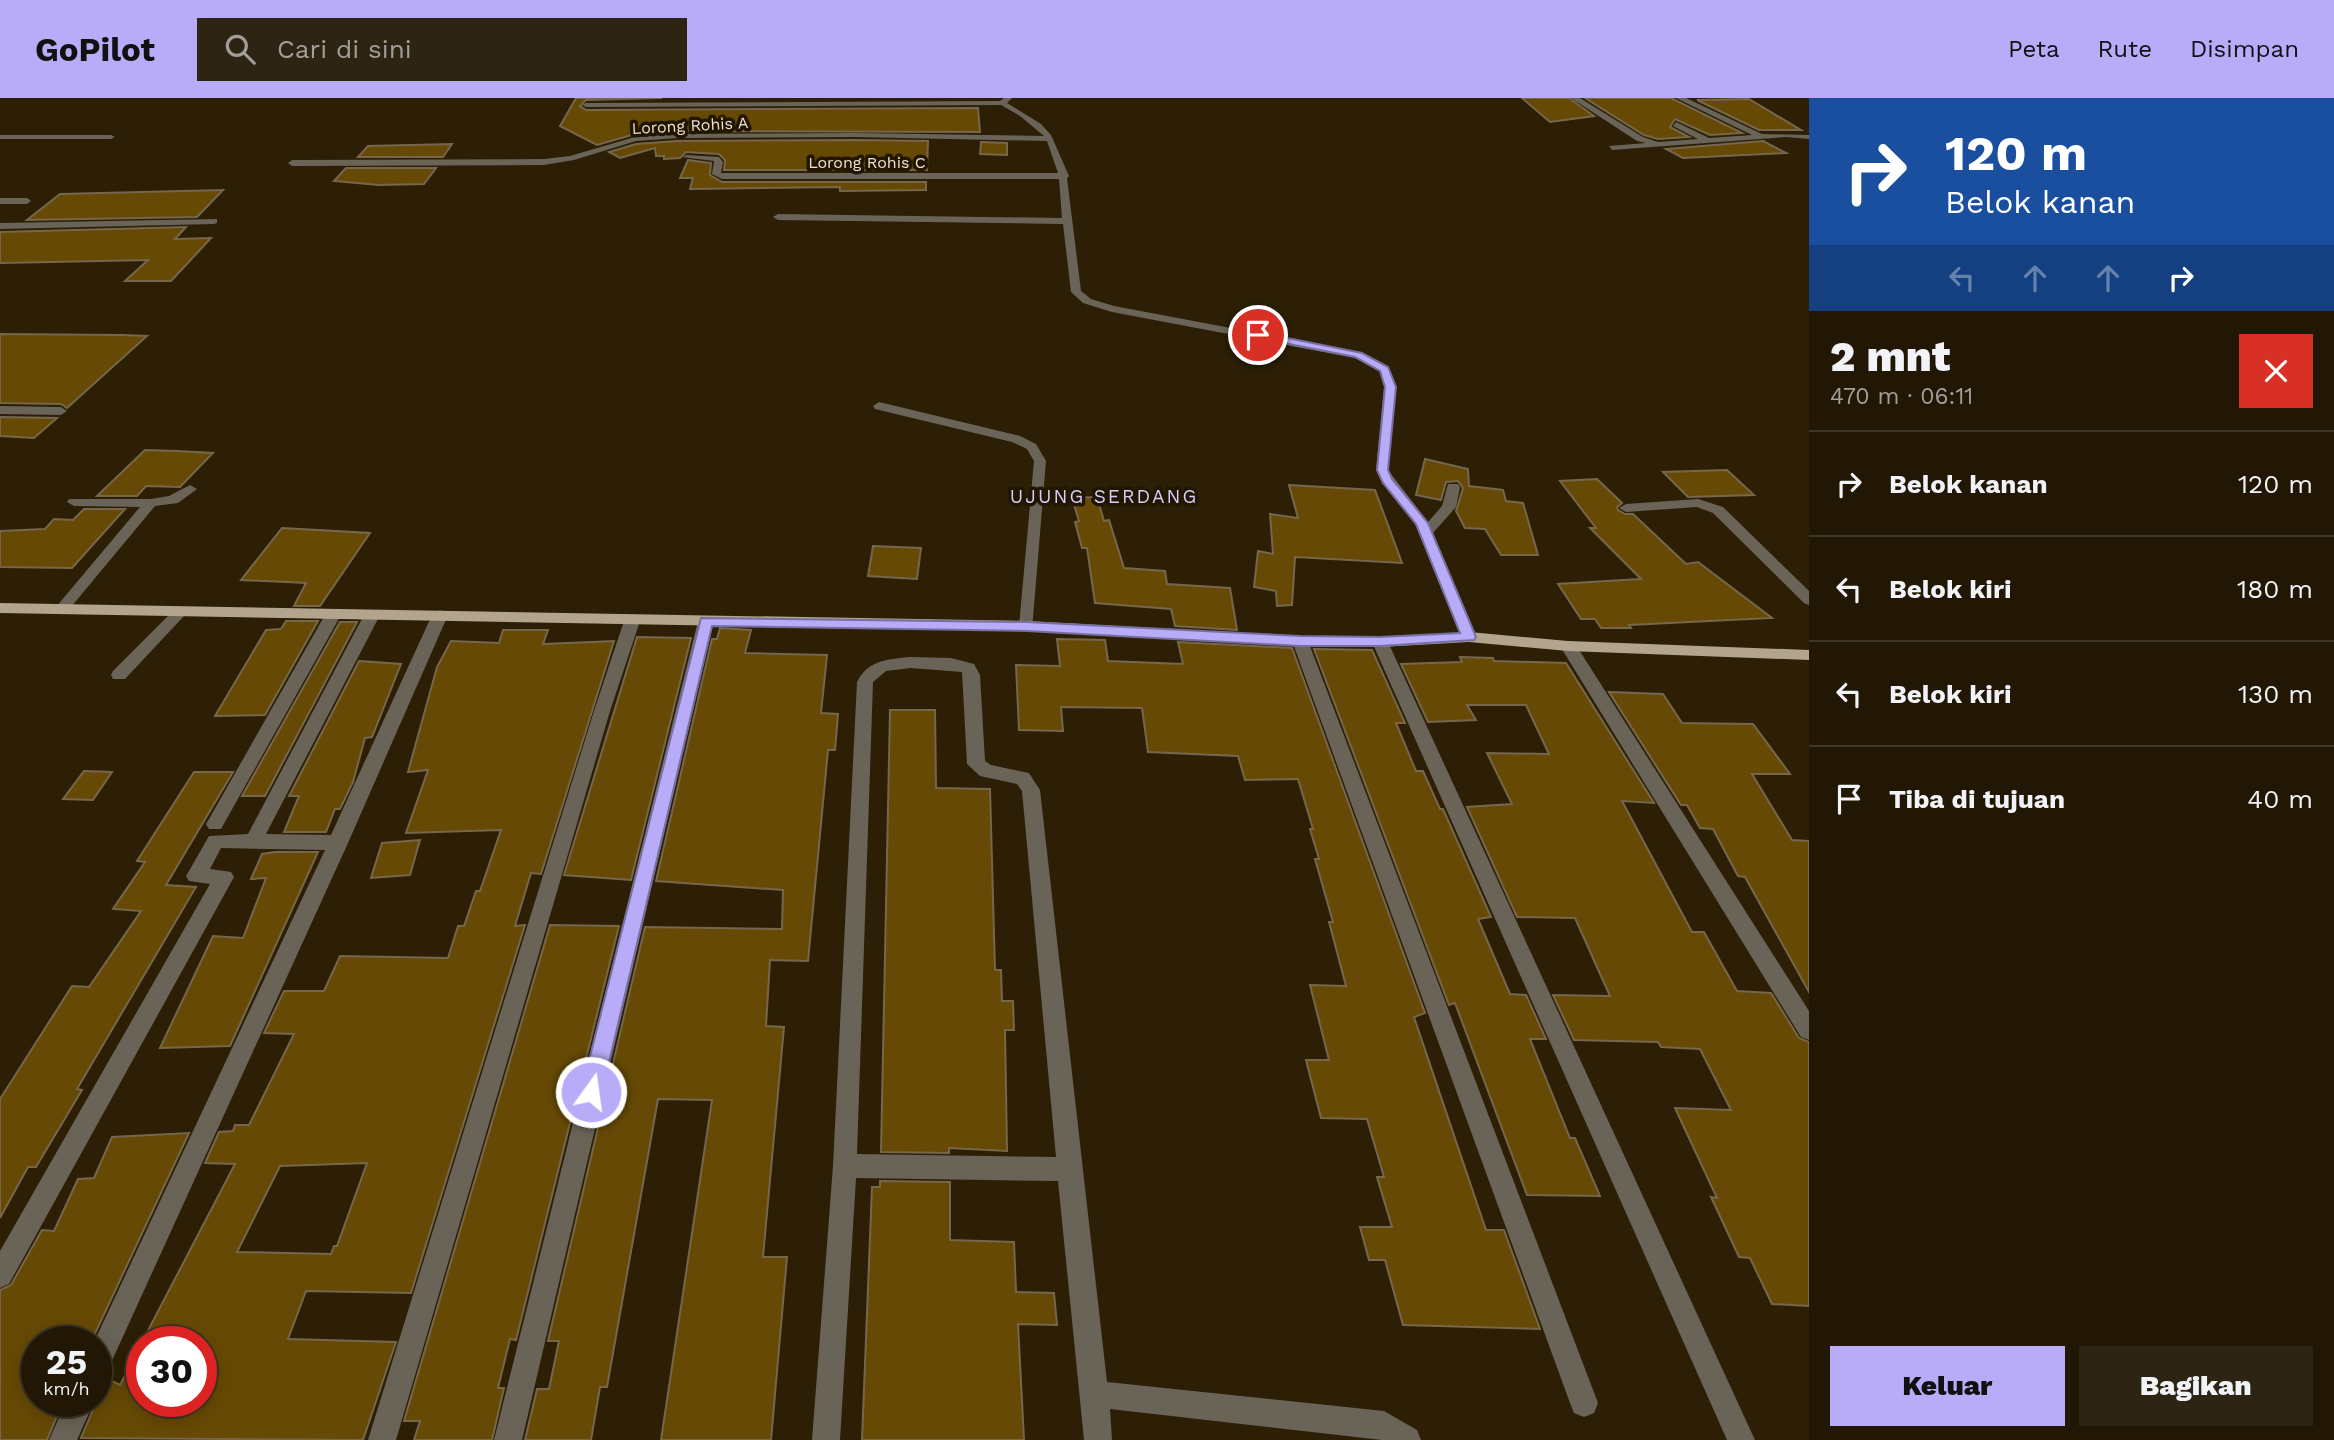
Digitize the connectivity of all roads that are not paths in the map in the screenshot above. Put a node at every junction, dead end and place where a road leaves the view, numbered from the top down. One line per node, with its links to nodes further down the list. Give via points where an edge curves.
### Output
1 (1575, 98): 13 (street, via 1640,139)
2 (1680, 98): 7 (street)
3 (786, 100): 4 (street); 5 (street)
4 (1005, 101): 11 (street)
5 (586, 105)
6 (1676, 124): 12 (street)
7 (1761, 136): 10 (street); 12 (street)
8 (0, 137): 9 (street)
9 (111, 137)
10 (1809, 137)
11 (1050, 139): 16 (street, Lorong Rohis A, via 677,136 635,139 544,162); 17 (street)
12 (1706, 140): 13 (street)
13 (1658, 143): 14 (street)
14 (1612, 148)
15 (686, 157): 17 (street, Lorong Rohis C, via 716,159 716,174 722,176)
16 (292, 163)
17 (1065, 176): 22 (street)
18 (0, 201): 19 (street)
19 (27, 201)
20 (778, 218): 22 (street)
21 (214, 221): 23 (street)
22 (1067, 221): 32 (street, via 1076,292 1087,301 1358,355 1385,370 1390,387 1382,470)
23 (0, 226)
24 (879, 406): 42 (street, via 1016,439 1037,453)
25 (0, 410): 26 (street)
26 (61, 411)
27 (1453, 487): 32 (street, via 1449,506)
28 (190, 489): 30 (street, via 173,500)
29 (74, 502): 30 (street)
30 (151, 503): 35 (street)
31 (1626, 508): 33 (street, via 1698,503 1718,510)
32 (1426, 533): 43 (street)
33 (1809, 600)
34 (0, 608): 35 (main road)
35 (61, 610): 36 (main road)
36 (179, 613): 37 (main road); 48 (street)
37 (333, 615): 38 (main road); 49 (street)
38 (372, 615): 39 (main road); 50 (street)
39 (440, 615): 40 (main road); 51 (street)
40 (632, 621): 41 (main road); 61 (street)
41 (706, 621): 42 (main road); 62 (street)
42 (1027, 626): 44 (main road)
43 (1469, 637): 45 (main road); 46 (main road)
44 (1300, 641): 45 (main road); 58 (street)
45 (1380, 642): 66 (street)
46 (1568, 646): 47 (main road); 52 (street)
47 (1809, 655)
48 (119, 676)
49 (215, 824)
50 (253, 841): 51 (street); 55 (street, via 216,841 197,876 224,877)
51 (339, 843): 56 (street)
52 (1809, 1030)
53 (845, 1166): 54 (street); 54 (street, via 865,682 869,673 883,666 953,663 968,668 972,675 976,764 986,771 1023,778 1031,790); 63 (street)
54 (1069, 1169): 57 (street)
55 (0, 1275)
56 (112, 1332)
57 (1095, 1394): 64 (street); 65 (street, via 1384,1425)
58 (1584, 1403)
59 (73, 1417): 60 (street)
60 (63, 1440)
61 (382, 1440)
62 (509, 1440)
63 (826, 1440)
64 (1098, 1440)
65 (1407, 1440)
66 (1741, 1440)

